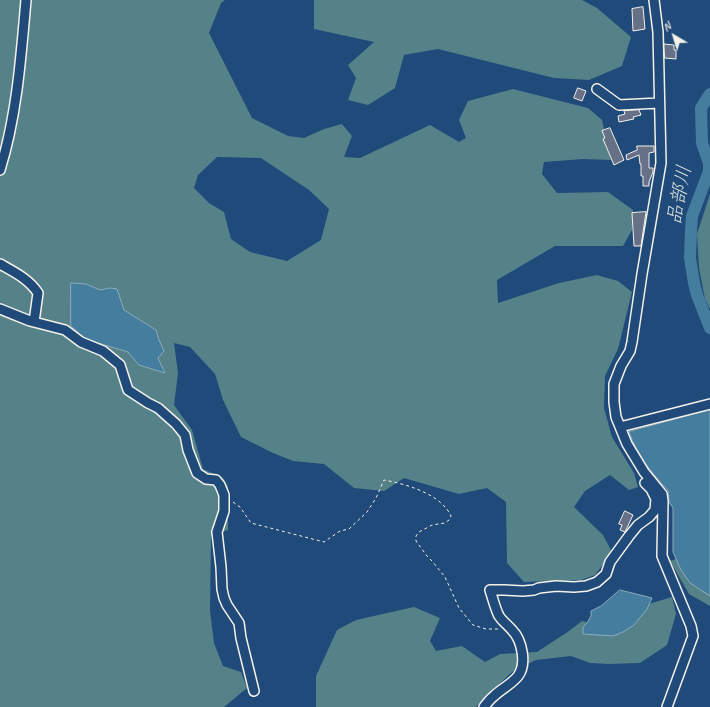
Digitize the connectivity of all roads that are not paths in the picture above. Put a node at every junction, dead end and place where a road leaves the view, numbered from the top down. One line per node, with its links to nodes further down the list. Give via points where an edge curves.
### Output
1 (26, 0): 5 (street, via 15,103)
2 (654, 0): 4 (street, via 658,32)
3 (597, 89): 4 (street, via 619,105)
4 (660, 103): 10 (street, via 661,163 630,351 614,384 616,417)
5 (0, 170)
6 (0, 264): 8 (street, via 32,284 38,293)
7 (0, 309): 8 (street)
8 (34, 322): 12 (street, via 65,330 81,342 103,351 120,365 128,390 158,408 185,435 197,473 206,479 216,480 220,485 224,495 224,511 217,532 222,589 227,605 239,623)
9 (710, 404): 10 (street)
10 (620, 427): 11 (street)
11 (644, 472): 13 (street, via 646,483 656,499 655,510 629,536 610,562 606,574 597,582 586,586 556,586 523,591 490,590 500,617 520,643 523,660 518,677); 14 (street, via 662,494 662,556 693,636)
12 (254, 691)
13 (484, 707)
14 (667, 707)

